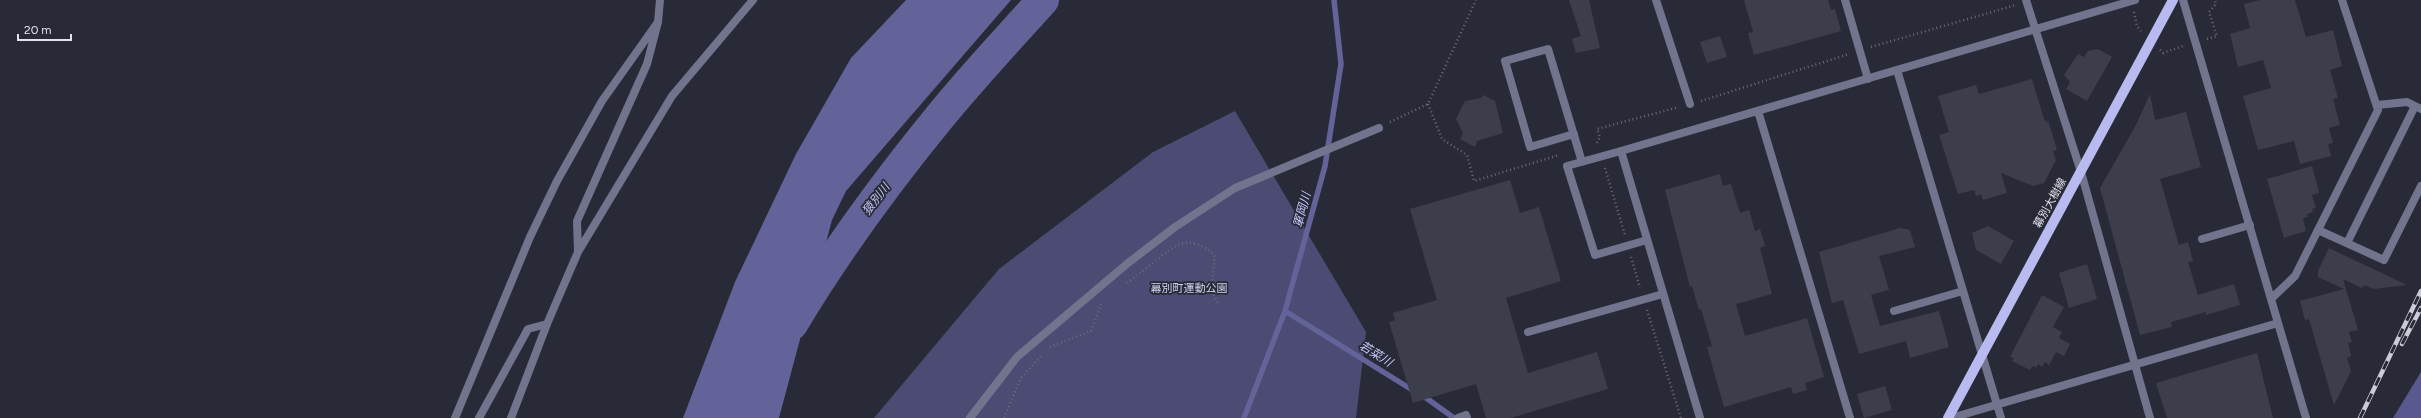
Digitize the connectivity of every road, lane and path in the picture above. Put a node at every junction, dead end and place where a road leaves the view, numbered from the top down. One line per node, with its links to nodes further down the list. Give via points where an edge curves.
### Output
1 (660, 0): 12 (street)
2 (753, 0): 39 (street, via 672,96)
3 (1476, 0): 19 (path)
4 (1656, 0): 20 (street)
5 (1845, 0): 16 (street)
6 (2173, 0): 14 (main road, 幕別大樹線)
7 (2183, 0): 15 (street)
8 (2215, 0): 15 (path, via 2216,4 2209,12 2217,36)
9 (2342, 0): 21 (street)
10 (2027, 1): 13 (street); 16 (path)
11 (2133, 1): 13 (street); 14 (path, via 2137,26)
12 (658, 22): 39 (street, via 647,64 577,222); 54 (street, via 602,101 557,181 530,237)
13 (2035, 29): 17 (street); 31 (street)
14 (2151, 42): 15 (path, via 2163,53); 31 (main road, 幕別大樹線)
15 (2196, 43): 33 (street)
16 (1860, 50): 18 (street); 20 (path)
17 (1898, 70): 18 (street); 41 (street)
18 (1868, 79): 23 (street)
19 (1428, 104): 24 (path); 27 (path, via 1442,139 1467,155 1474,181)
20 (1690, 104): 26 (path, via 1597,129 1600,137)
21 (2377, 105): 22 (street, via 2407,102); 34 (street, via 2378,110)
22 (2418, 108): 37 (street)
23 (1758, 111): 28 (street); 63 (street)
24 (1379, 128): 57 (street, via 1235,188 1175,226 1017,357)
25 (1574, 134): 25 (street, via 1530,147 1505,61 1548,49); 27 (street)
26 (1598, 143): 27 (path); 29 (path)
27 (1578, 149): 30 (street)
28 (1621, 151): 29 (street); 36 (street)
29 (1602, 156): 30 (street); 38 (path)
30 (1582, 162): 38 (street, via 1567,166 1596,255)
31 (2081, 172): 51 (main road, 幕別大樹線); 52 (street)
32 (2421, 186): 37 (street, via 2384,260)
33 (2250, 225): 35 (street); 43 (street)
34 (2318, 230): 37 (street); 43 (street, via 2295,276)
35 (2202, 239)
36 (1647, 240): 38 (street); 42 (street)
37 (2347, 243)
38 (1628, 246): 44 (path)
39 (578, 252): 49 (street)
40 (1126, 284): 46 (path, via 1179,244 1195,244 1210,250 1215,257 1211,290)
41 (1963, 291): 47 (street); 51 (street)
42 (1663, 294): 44 (street); 62 (street)
43 (2272, 298): 48 (street)
44 (1644, 299): 50 (street); 61 (path)
45 (1104, 301): 58 (path, via 1100,304 1091,331 1050,347 1031,365 1021,378)
46 (1220, 305)
47 (1894, 311)
48 (2278, 323): 52 (street); 68 (street)
49 (547, 324): 55 (street, via 528,329); 56 (street)
50 (1528, 332)
51 (1982, 354): 53 (street); 64 (main road, 幕別大樹線)
52 (2134, 365): 53 (street); 67 (street)
53 (1997, 404): 65 (street); 66 (street)
54 (454, 418)
55 (479, 418)
56 (511, 418)
57 (970, 418)
58 (1004, 418)
59 (1458, 418): 60 (street, via 1466,415)
60 (1467, 418)
61 (1681, 418)
62 (1700, 418)
63 (1850, 418)
64 (1948, 418)
65 (1951, 418)
66 (2001, 418)
67 (2150, 418)
68 (2306, 418)

